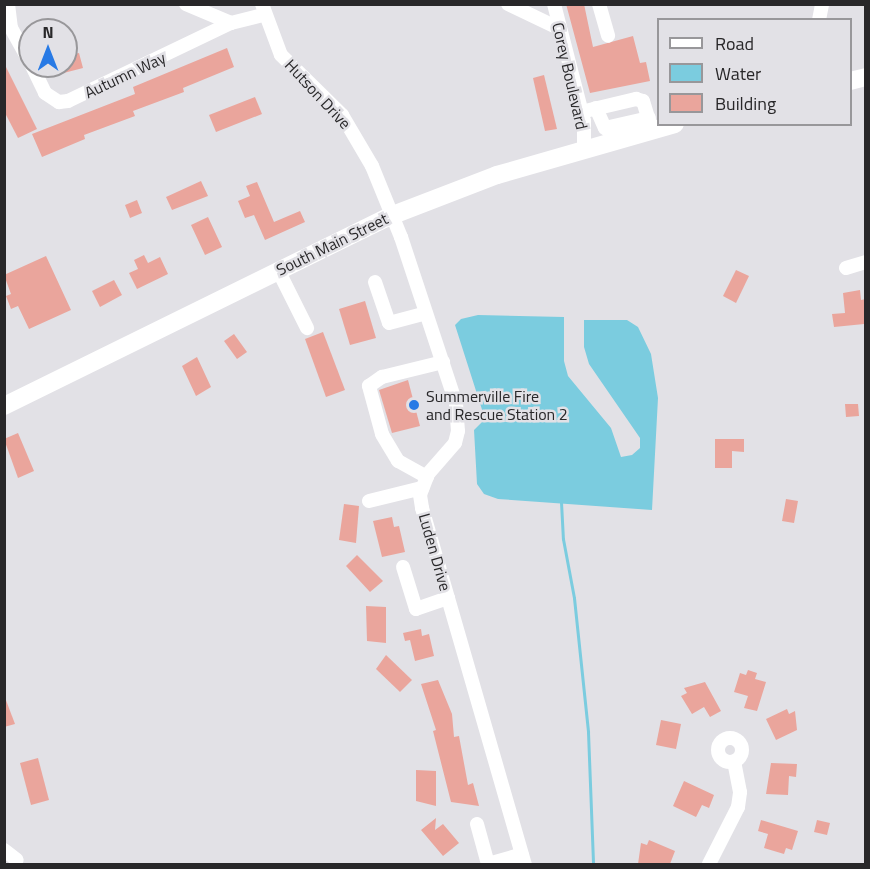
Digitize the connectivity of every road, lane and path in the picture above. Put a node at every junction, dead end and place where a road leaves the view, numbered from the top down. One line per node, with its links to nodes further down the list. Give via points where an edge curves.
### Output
1 (8, 4): 10 (street, Autumn Way, via 11,28)
2 (186, 4): 7 (street)
3 (508, 4): 8 (street)
4 (554, 4): 8 (street, Corey Boulevard)
5 (599, 4): 9 (street)
6 (263, 10): 7 (street, Autumn Way); 18 (street, Hutson Drive, via 281,55 350,126)
7 (231, 23): 11 (street, Autumn Way, via 68,101 59,102 45,93)
8 (558, 28): 13 (street, Corey Boulevard)
9 (608, 36)
10 (18, 41)
11 (38, 78)
12 (596, 108): 13 (street); 14 (street, via 636,99 643,101); 16 (street)
13 (581, 112): 17 (street, Corey Boulevard)
14 (650, 124): 15 (main road, South Main Street); 16 (main road, South Main Street)
15 (657, 124)
16 (607, 135): 17 (main road, South Main Street)
17 (584, 147): 18 (main road, South Main Street)
18 (393, 215): 21 (main road, South Main Street); 23 (street)
19 (866, 262): 20 (street)
20 (846, 268)
21 (278, 270): 24 (street); 26 (main road, South Main Street)
22 (375, 282): 23 (street, via 388,323)
23 (426, 313): 25 (street)
24 (307, 328)
25 (442, 362): 27 (street, via 456,403 458,431 455,443); 27 (street, via 382,377 369,387 382,434 398,461)
26 (4, 406)
27 (425, 483): 28 (street); 30 (street, Luden Drive, via 422,508)
28 (369, 501)
29 (403, 567): 30 (street, via 416,609)
30 (448, 598): 34 (street, Luden Drive)
31 (734, 762): 36 (street, via 740,792 738,807)
32 (477, 824): 34 (street, via 488,864)
33 (4, 850): 35 (street)
34 (524, 859)
35 (16, 861)
36 (709, 864)

